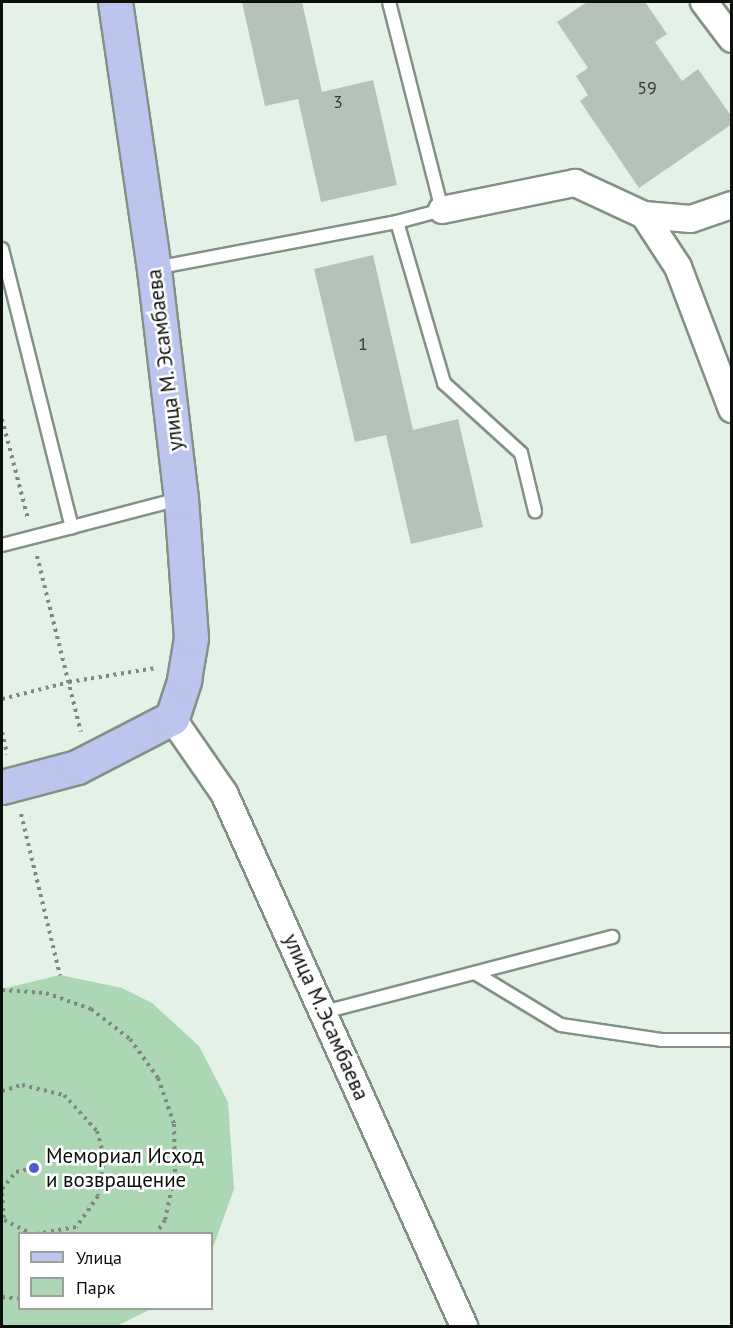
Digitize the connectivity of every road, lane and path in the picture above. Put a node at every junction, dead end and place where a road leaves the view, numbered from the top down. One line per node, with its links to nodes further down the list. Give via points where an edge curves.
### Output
1 (115, 2): 10 (main road, улица М. Эсамбаева)
2 (389, 2): 6 (lane)
3 (704, 2): 4 (street)
4 (732, 39)
5 (732, 205): 7 (street, via 691,219)
6 (442, 210): 7 (street, via 575,183); 8 (lane)
7 (644, 215): 11 (street, via 678,267)
8 (396, 222): 10 (lane); 14 (lane, via 444,383 521,453)
9 (2, 249): 15 (lane)
10 (154, 269): 13 (main road, улица М. Эсамбаева)
11 (732, 409)
12 (2, 418): 16 (path)
13 (181, 499): 15 (lane); 18 (main road, улица М. Эсамбаева, via 191,638)
14 (535, 511)
15 (72, 527): 16 (lane)
16 (32, 537): 17 (lane); 19 (path)
17 (2, 544)
18 (187, 663): 19 (path); 21 (main road, улица М. Эсамбаева)
19 (69, 682): 20 (path); 23 (path)
20 (2, 699)
21 (172, 717): 24 (main road, via 76,767); 29 (street, улица М.Эсамбаева, via 224,792)
22 (2, 732): 24 (path)
23 (81, 732)
24 (8, 785): 27 (path)
25 (612, 937): 26 (lane)
26 (474, 973): 29 (lane); 30 (lane, via 561,1025 661,1040)
27 (60, 975)
28 (2, 990): 36 (path, via 46,993 91,1009 130,1039 159,1078 174,1124 175,1173 165,1220)
29 (324, 1012): 39 (street, улица М.Эсамбаева)
30 (732, 1040)
31 (2, 1091): 35 (path, via 22,1085 64,1095 97,1131 104,1158 98,1196 76,1227)
32 (34, 1168): 33 (path, via 16,1172)
33 (2, 1191): 34 (path, via 4,1220)
34 (29, 1232)
35 (44, 1232)
36 (157, 1232)
37 (2, 1297): 38 (path)
38 (18, 1299)
39 (464, 1326)

